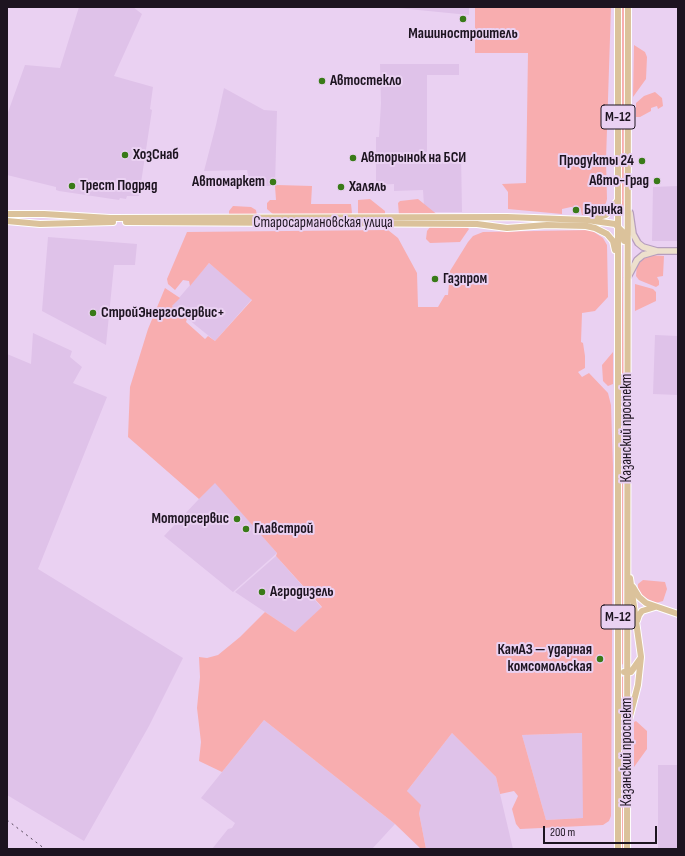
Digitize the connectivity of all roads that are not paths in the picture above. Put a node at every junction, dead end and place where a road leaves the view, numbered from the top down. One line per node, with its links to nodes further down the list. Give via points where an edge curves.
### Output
1 (618, 7): 3 (main road, Казанский проспект / М-12)
2 (628, 7): 4 (main road, Казанский проспект / М-12)
3 (618, 200): 8 (main road, via 606,215); 11 (main road, Казанский проспект / М-12)
4 (628, 205): 13 (main road, Казанский проспект / М-12); 14 (main road, via 636,241)
5 (7, 214): 6 (main road, Старосармановская улица)
6 (44, 214): 7 (main road, Старосармановская улица, via 110,218); 10 (main road, via 38,218)
7 (507, 217): 8 (main road, Старосармановская улица); 12 (main road, via 511,222)
8 (587, 220): 11 (main road)
9 (7, 221): 10 (main road, Старосармановская улица)
10 (40, 224): 12 (main road, Старосармановская улица, via 477,224)
11 (618, 226): 13 (main road, via 623,232); 16 (main road, Казанский проспект / М-12)
12 (507, 228): 16 (main road, Старосармановская улица, via 547,225 595,228 611,239 615,246)
13 (627, 250): 17 (main road, Казанский проспект / М-12)
14 (657, 251): 15 (main road); 17 (main road, via 643,255 637,260)
15 (678, 251)
16 (617, 261): 23 (main road, Казанский проспект / М-12)
17 (627, 277): 18 (main road, Казанский проспект / М-12)
18 (627, 554): 19 (main road); 25 (main road, Казанский проспект / М-12)
19 (631, 581): 20 (main road, via 639,597); 22 (main road)
20 (656, 607): 21 (main road); 22 (main road, via 651,607 639,615)
21 (678, 614)
22 (637, 628): 24 (main road)
23 (618, 654): 25 (main road, via 621,669); 27 (main road, Казанский проспект / М-12)
24 (641, 657): 25 (main road, via 631,672); 26 (main road, via 638,685)
25 (627, 673): 26 (main road, Казанский проспект / М-12)
26 (627, 728): 28 (main road, Казанский проспект / М-12)
27 (618, 849)
28 (627, 849)

